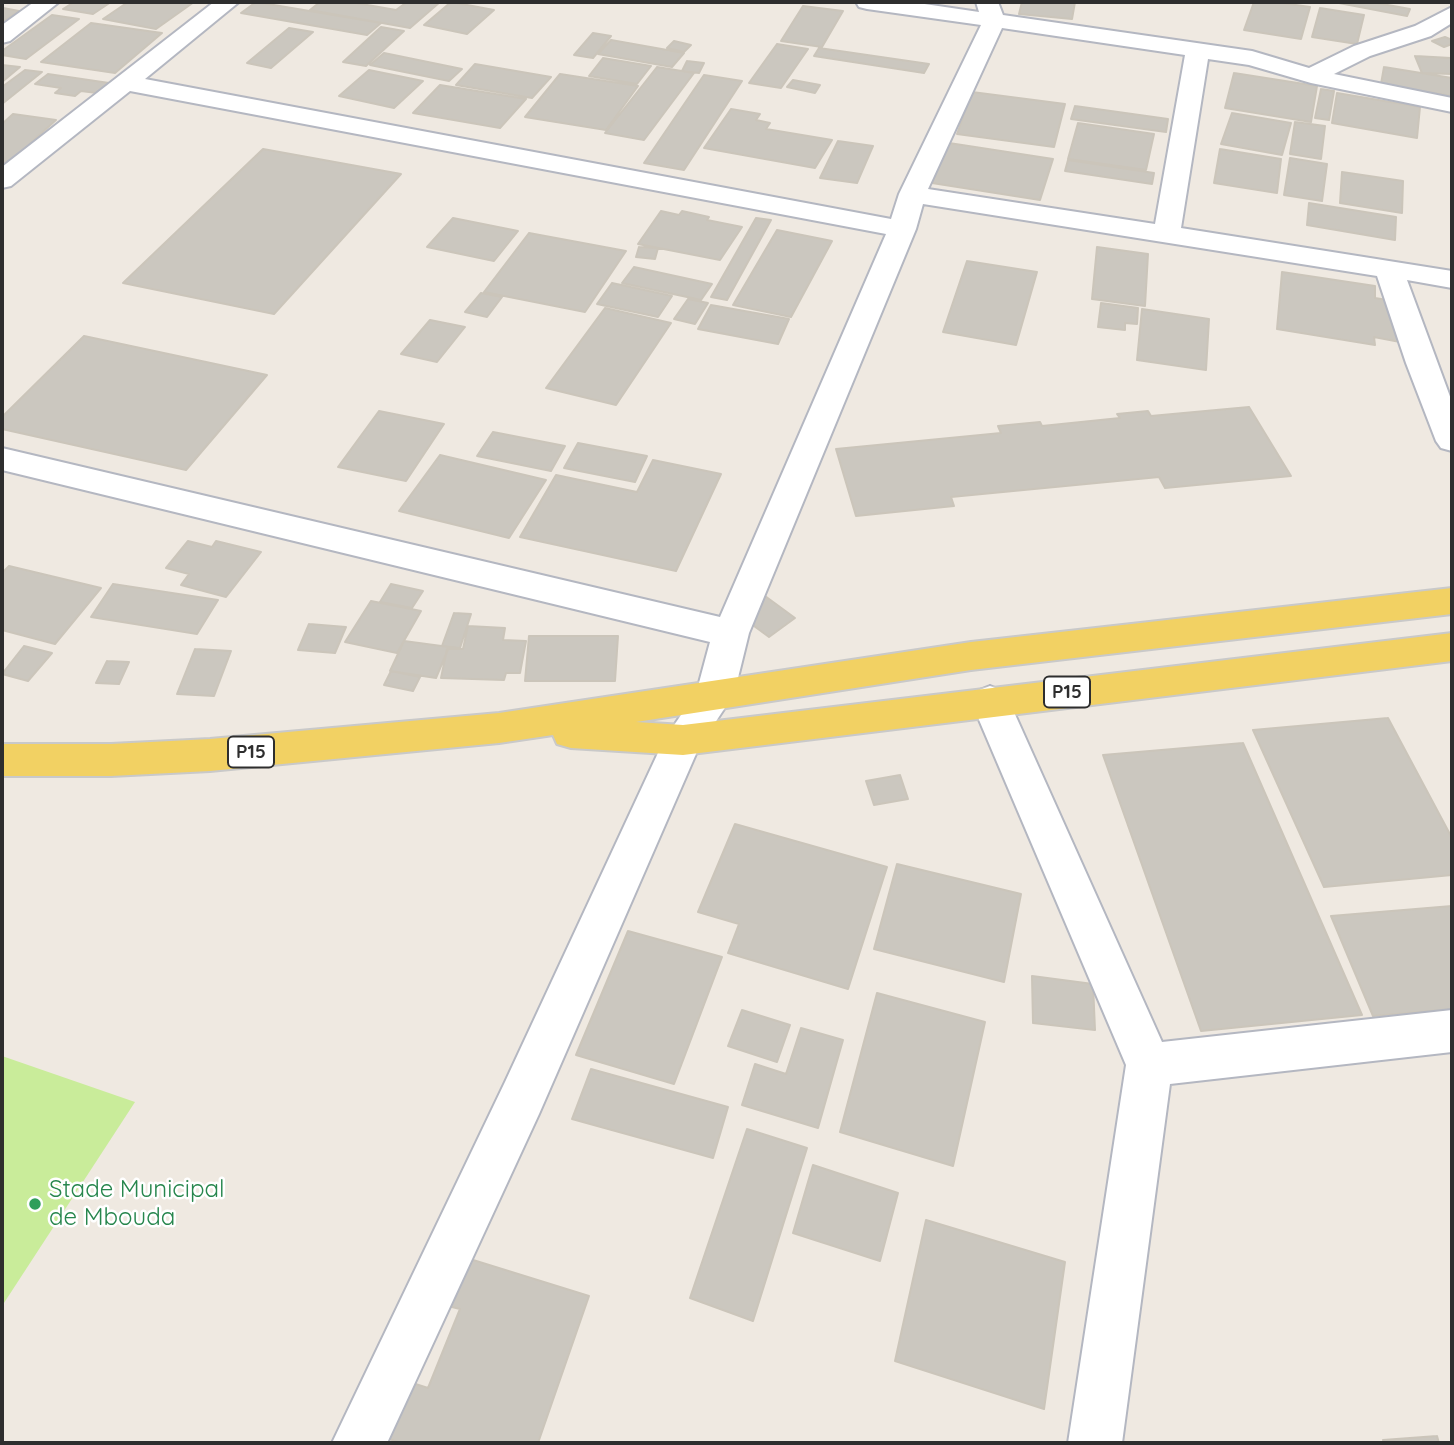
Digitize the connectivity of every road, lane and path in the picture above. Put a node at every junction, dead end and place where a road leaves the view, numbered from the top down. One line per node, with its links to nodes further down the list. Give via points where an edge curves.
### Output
1 (48, 2): 6 (street)
2 (228, 2): 9 (street)
3 (867, 2): 4 (street)
4 (990, 11): 7 (street); 12 (street)
5 (1452, 14): 8 (street, via 1423,32 1362,51)
6 (2, 36)
7 (1198, 49): 8 (street, via 1252,58); 14 (street)
8 (1311, 76): 10 (street)
9 (127, 83): 11 (street); 13 (street)
10 (1452, 105)
11 (2, 180)
12 (912, 194): 13 (street); 14 (street)
13 (902, 229): 20 (street)
14 (1167, 233): 15 (street)
15 (1389, 268): 16 (street); 17 (street)
16 (1452, 279)
17 (1452, 441)
18 (2, 459): 20 (street)
19 (1452, 601): 22 (main road, P15, via 971,656)
20 (731, 633): 22 (street)
21 (1452, 647): 23 (main road, P15)
22 (715, 694): 24 (main road, P15); 25 (street)
23 (990, 701): 25 (main road, P15); 28 (street)
24 (499, 728): 25 (main road, P15); 26 (main road, P15, via 210,755)
25 (683, 740): 29 (street, via 522,1098)
26 (2, 760)
27 (1452, 1031): 28 (street)
28 (1149, 1065): 30 (street)
29 (359, 1443)
30 (1095, 1443)

